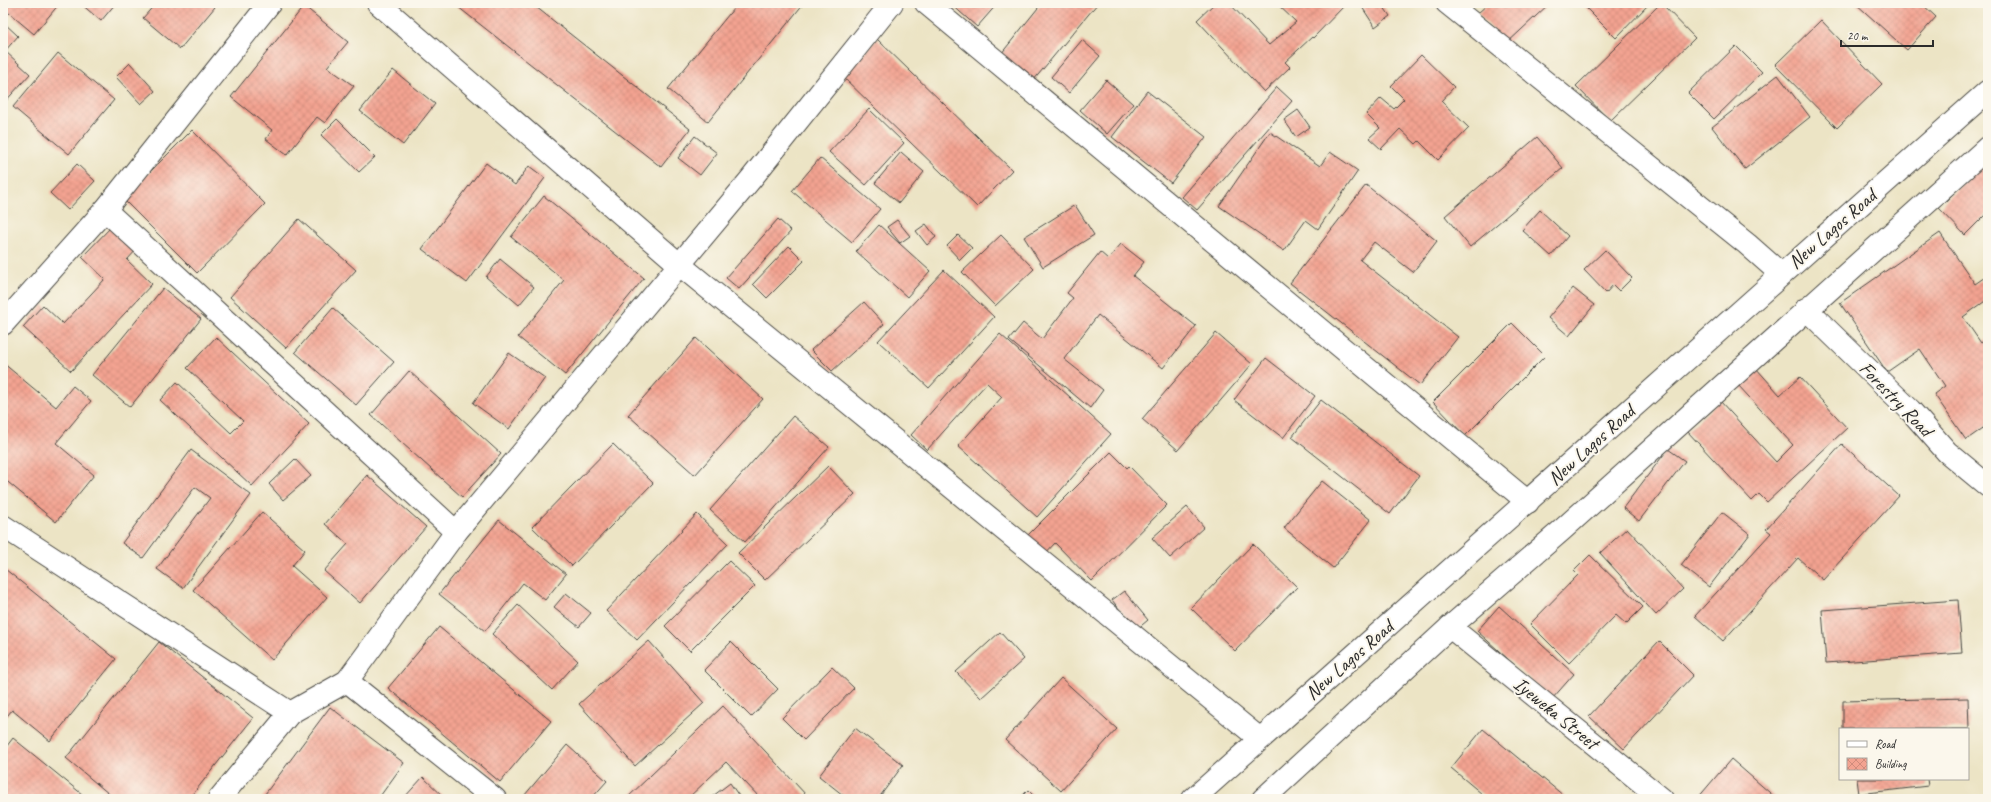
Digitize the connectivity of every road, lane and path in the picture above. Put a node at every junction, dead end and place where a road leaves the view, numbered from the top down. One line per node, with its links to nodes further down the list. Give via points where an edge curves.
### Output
1 (270, 3): 8 (street)
2 (378, 3): 9 (street)
3 (892, 3): 9 (street)
4 (926, 3): 14 (street)
5 (1447, 3): 10 (street)
6 (1988, 91): 10 (street, New Lagos Road)
7 (1988, 147): 11 (street, New Lagos Road)
8 (105, 210): 12 (street); 16 (street)
9 (680, 265): 16 (street); 20 (street)
10 (1781, 274): 14 (street, New Lagos Road)
11 (1806, 309): 13 (street, Forestry Road, via 1910,410 1947,452); 17 (street, New Lagos Road, via 1562,530)
12 (3, 324)
13 (1988, 486)
14 (1528, 502): 20 (street, New Lagos Road)
15 (3, 526): 19 (street)
16 (456, 532): 18 (street)
17 (1450, 627): 24 (street, New Lagos Road); 25 (street, Iyeweka Street)
18 (347, 681): 19 (street); 22 (street)
19 (290, 713): 21 (street)
20 (1260, 739): 23 (street, New Lagos Road)
21 (219, 799)
22 (496, 799)
23 (1193, 799)
24 (1262, 799)
25 (1662, 799)

